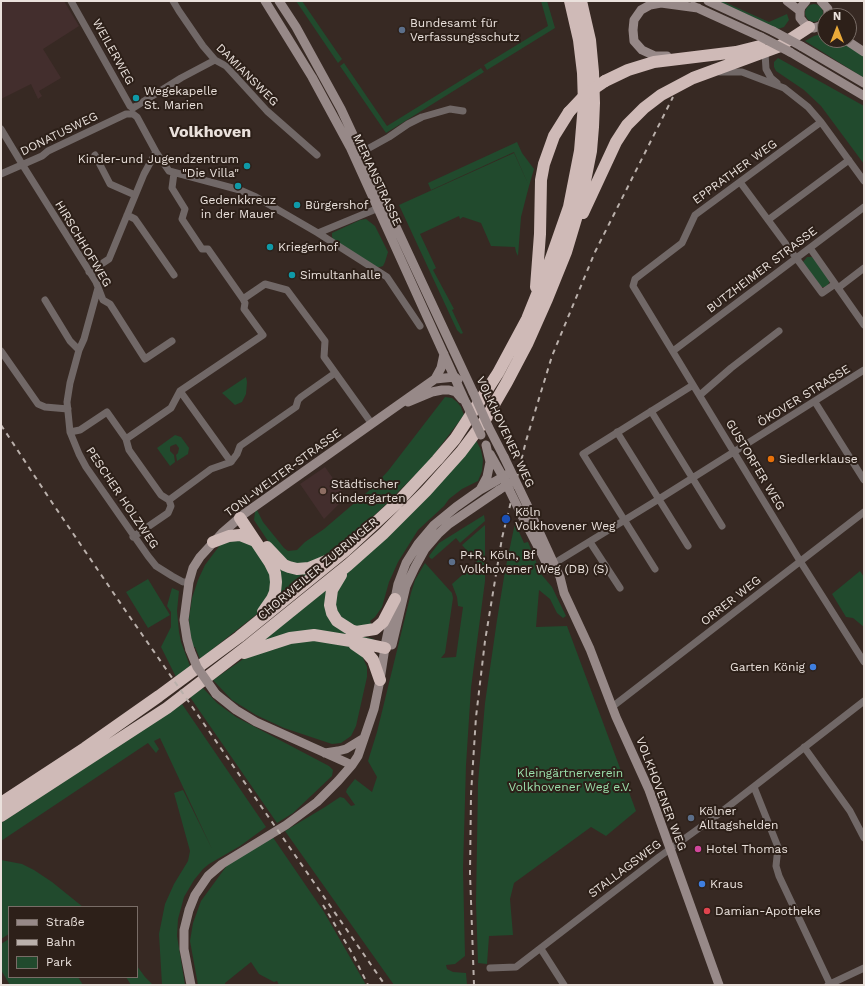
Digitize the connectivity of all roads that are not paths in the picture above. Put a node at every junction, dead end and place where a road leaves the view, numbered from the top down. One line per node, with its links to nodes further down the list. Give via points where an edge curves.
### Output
1 (71, 1): 15 (street, WEILERWEG, via 133,108)
2 (173, 1): 15 (street, DAMIANSWEG)
3 (265, 1): 36 (street, MERIANSTRASSE, via 312,77 350,147)
4 (279, 1): 24 (street, MERIANSTRASSE, via 323,75)
5 (570, 1): 51 (highway, CHORWEILER ZUBRINGER, via 583,72 584,104 580,151 569,207)
6 (581, 1): 41 (highway, CHORWEILER ZUBRINGER, via 590,40 593,127 585,181)
7 (680, 1): 10 (street)
8 (708, 1): 17 (street, bridge, via 773,31)
9 (786, 1): 11 (street)
10 (698, 8): 14 (street, via 661,3 650,5 641,10 634,20 634,41 642,50 655,56); 19 (street, bridge, via 790,52)
11 (803, 11): 12 (street, via 814,28); 13 (highway, via 780,46); 14 (highway, via 798,27 768,43 752,49)
12 (817, 27)
13 (765, 52): 16 (highway); 18 (street, via 766,69 771,78)
14 (710, 55): 51 (highway, bridge, via 654,62 628,70 586,94 569,112 554,136 544,164 541,180 538,270)
15 (215, 60): 26 (street, DAMIANSWEG, via 226,66 267,111)
16 (693, 78): 18 (street, via 714,72 742,72); 41 (highway, via 661,95 628,125 606,161)
17 (864, 82)
18 (784, 88): 21 (street)
19 (864, 96)
20 (463, 111): 24 (street, via 450,109 422,117)
21 (821, 122): 27 (street); 32 (street, EPPRATHER WEG)
22 (1, 129): 28 (street, HIRSCHHOFWEG)
23 (156, 152): 28 (street, DONATUSWEG, via 137,116 126,114); 29 (street, via 166,168); 33 (street)
24 (362, 152): 34 (street, MERIANSTRASSE)
25 (95, 155): 33 (street, via 110,184)
26 (318, 155)
27 (849, 160): 31 (street); 38 (street)
28 (22, 164): 30 (street, DONATUSWEG); 44 (street, HIRSCHHOFWEG)
29 (174, 173): 39 (street, via 240,190); 49 (street, via 172,188 185,209 182,219 202,248 208,249)
30 (1, 174)
31 (864, 181)
32 (740, 182): 38 (street); 46 (street, EPPRATHER WEG, via 695,215 682,243)
33 (135, 195): 37 (street)
34 (387, 205): 36 (street); 60 (street, MERIANSTRASSE)
35 (864, 207): 40 (street, BUTZHEIMER STRASSE)
36 (377, 209): 39 (street); 59 (street, MERIANSTRASSE)
37 (127, 215): 44 (street, via 109,259); 45 (street, via 134,219)
38 (768, 220): 42 (street)
39 (318, 234): 53 (street, via 387,277)
40 (810, 248): 42 (street, BUTZHEIMER STRASSE); 47 (street)
41 (566, 252): 100 (highway, CHORWEILER ZUBRINGER, via 527,344 485,420 462,452 426,491)
42 (796, 258): 47 (street, via 822,293); 58 (street, BUTZHEIMER STRASSE)
43 (864, 268): 47 (street)
44 (89, 272): 48 (street, HIRSCHHOFWEG)
45 (174, 275)
46 (635, 279): 58 (street, GUSTORFER WEG, via 633,286)
47 (836, 286): 52 (street)
48 (98, 288): 55 (street, HIRSCHHOFWEG, via 145,360); 56 (street, PESCHER HOLZWEG)
49 (243, 299): 63 (street, via 265,284 288,290 325,342 324,355); 67 (street, via 244,310 263,335)
50 (45, 300): 56 (street, via 70,342)
51 (527, 319): 98 (highway, CHORWEILER ZUBRINGER, via 498,373 455,439 397,503)
52 (864, 325)
53 (420, 326)
54 (779, 331): 70 (street)
55 (172, 341)
56 (79, 350): 74 (street, PESCHER HOLZWEG, via 70,383)
57 (1, 351): 74 (street, via 38,404)
58 (673, 351): 66 (street, GUSTORFER WEG)
59 (444, 354): 64 (street, MERIANSTRASSE); 65 (street)
60 (458, 360): 61 (street, MERIANSTRASSE); 64 (street)
61 (462, 369): 69 (street, VOLKHOVENER WEG)
62 (864, 370): 71 (street, ÖKOVER STRASSE)
63 (335, 373): 76 (street); 82 (street, via 301,396 296,407 240,446)
64 (455, 377): 65 (street); 68 (street, TONI-WELTER-STRASSE, via 449,384); 69 (street); 72 (street, VOLKHOVENER WEG)
65 (435, 379): 73 (street, TONI-WELTER-STRASSE)
66 (693, 385): 70 (street, GUSTORFER WEG); 75 (street)
67 (180, 391): 79 (street, via 171,408); 82 (street)
68 (432, 392): 72 (street, TONI-WELTER-STRASSE, via 456,392); 73 (street, TONI-WELTER-STRASSE)
69 (473, 392): 83 (street, VOLKHOVENER WEG, bridge, via 504,457)
70 (700, 395): 81 (street, GUSTORFER WEG)
71 (815, 402): 81 (street, ÖKOVER STRASSE); 85 (street)
72 (466, 403): 80 (street, VOLKHOVENER WEG, bridge)
73 (398, 406): 76 (street, TONI-WELTER-STRASSE)
74 (68, 409): 77 (street, PESCHER HOLZWEG)
75 (651, 411): 78 (street); 84 (street)
76 (372, 424): 90 (street, TONI-WELTER-STRASSE)
77 (70, 432): 79 (street, via 80,430 107,412); 93 (street, PESCHER HOLZWEG, via 86,467)
78 (617, 432): 87 (street); 91 (street, via 583,454)
79 (126, 439): 88 (street, via 129,450 161,495)
80 (486, 445): 83 (street, VOLKHOVENER WEG); 86 (street, via 490,462 487,477)
81 (735, 452): 84 (street, ÖKOVER STRASSE); 99 (street, GUSTORFER WEG)
82 (231, 462): 88 (street, via 211,470)
83 (505, 478): 86 (street); 101 (street, VOLKHOVENER WEG, bridge, via 522,516); 101 (street, VOLKHOVENER WEG, bridge, via 527,505); 109 (street, bridge, via 494,493 449,524 425,549 406,586)
84 (693, 478): 87 (street, ÖKOVER STRASSE); 92 (street)
85 (864, 480)
86 (480, 490): 105 (street, via 434,526 418,544 406,563)
87 (659, 499): 91 (street, ÖKOVER STRASSE); 97 (street)
88 (169, 500): 93 (street, via 171,506 168,513)
89 (864, 512): 99 (street, ORRER WEG)
90 (242, 516): 94 (highway); 95 (street, TONI-WELTER-STRASSE); 98 (highway, via 284,566 309,568)
91 (624, 521): 96 (street, ÖKOVER STRASSE); 102 (street)
92 (722, 526)
93 (133, 537): 103 (street, PESCHER HOLZWEG, via 156,566 183,582)
94 (255, 541): 95 (highway, via 240,535); 107 (highway, via 275,573 275,592 267,608)
95 (213, 542): 103 (street, TONI-WELTER-STRASSE, via 193,568)
96 (590, 542): 101 (street, ÖKOVER STRASSE); 104 (street)
97 (688, 546)
98 (345, 551): 107 (highway, CHORWEILER ZUBRINGER)
99 (800, 561): 111 (street, GUSTORFER WEG); 114 (street, ORRER WEG)
100 (348, 565): 106 (highway, via 332,590 330,605 340,624); 110 (highway, CHORWEILER ZUBRINGER)
101 (552, 567): 114 (street, VOLKHOVENER WEG, via 554,579 564,592 590,649)
102 (655, 569)
103 (188, 582): 117 (street, TONI-WELTER-STRASSE, bridge, via 184,620 187,639 197,667 216,694 256,722)
104 (620, 588)
105 (395, 599): 106 (highway, via 383,622 376,629); 109 (street)
106 (356, 632): 109 (highway, via 378,638)
107 (239, 637): 120 (highway, CHORWEILER ZUBRINGER, via 85,748)
108 (346, 640): 109 (highway); 110 (highway, via 314,635 290,638); 112 (highway, via 360,647 373,660)
109 (389, 645): 112 (street)
110 (233, 656): 121 (highway, CHORWEILER ZUBRINGER, via 167,708)
111 (864, 662)
112 (380, 680): 115 (street)
113 (864, 701): 116 (street, STALLAGSWEG)
114 (612, 707): 123 (street, VOLKHOVENER WEG, via 649,790)
115 (364, 738): 117 (street, via 346,749); 118 (street)
116 (804, 747): 119 (street, STALLAGSWEG); 122 (street, via 850,811)
117 (325, 753): 118 (street, TONI-WELTER-STRASSE)
118 (352, 765): 128 (street, via 317,802 286,825 222,864 208,876 195,895 184,930 184,948)
119 (754, 787): 123 (street, STALLAGSWEG); 127 (street, via 778,847 776,866 779,876)
120 (1, 803)
121 (1, 816)
122 (864, 838)
123 (669, 849): 124 (street, STALLAGSWEG); 130 (street, VOLKHOVENER WEG)
124 (541, 949): 125 (street, STALLAGSWEG, via 516,967); 129 (street)
125 (490, 968)
126 (864, 968): 127 (street)
127 (829, 984)
128 (191, 985)
129 (564, 985)
130 (719, 985)

